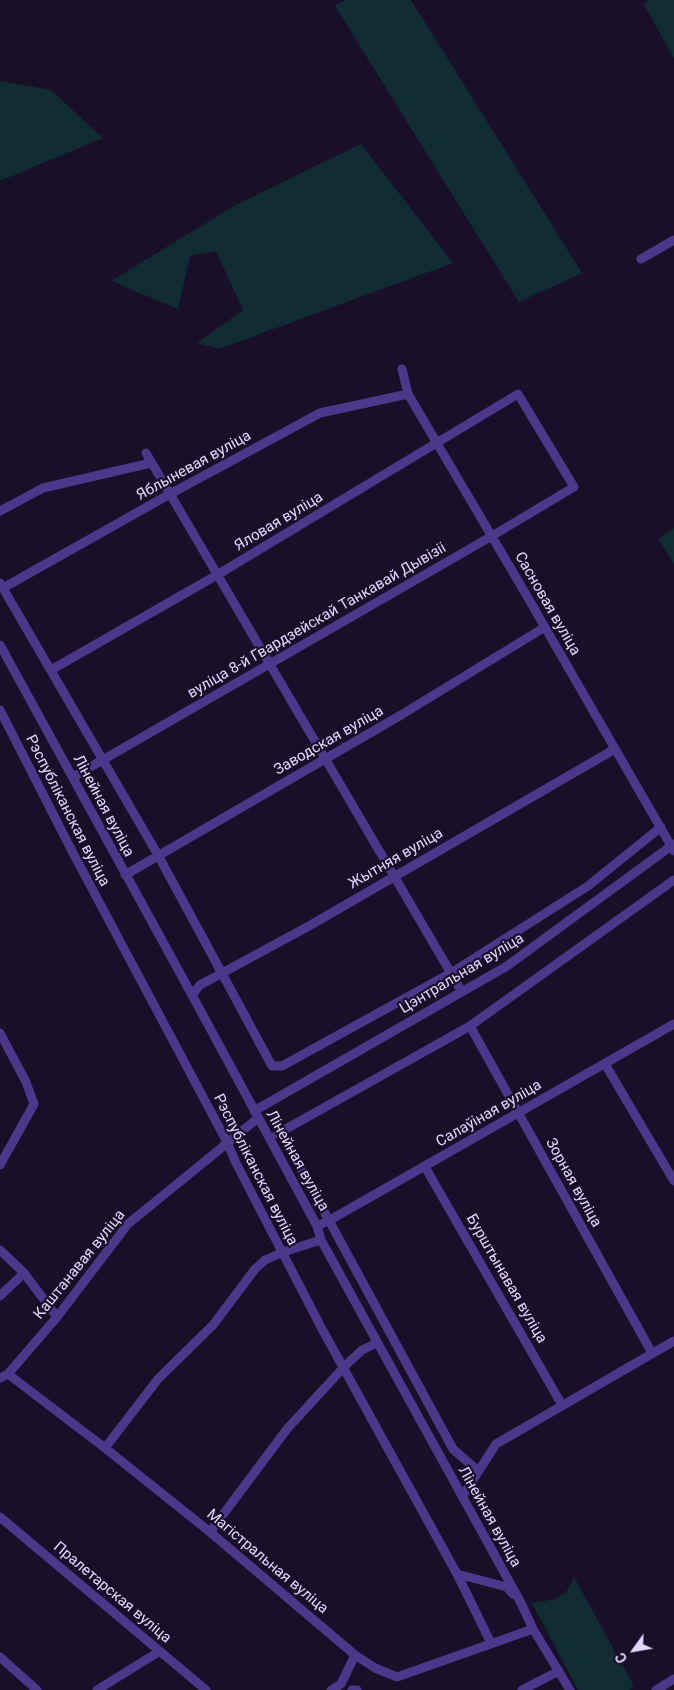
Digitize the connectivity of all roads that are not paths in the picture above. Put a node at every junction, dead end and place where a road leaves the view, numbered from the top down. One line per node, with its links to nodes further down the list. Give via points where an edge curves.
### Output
1 (674, 240): 2 (street)
2 (640, 259)
3 (402, 369): 4 (street, Сасновая вуліца)
4 (408, 394): 5 (street, Сасновая вуліца); 9 (street, Яблыневая вуліца, via 320,413)
5 (438, 444): 8 (street, Яловая вуліца, via 518,394); 11 (street, Сасновая вуліца); 12 (street, Яловая вуліца)
6 (146, 453): 7 (street)
7 (151, 463): 9 (street); 10 (street, via 43,488)
8 (574, 487): 11 (street, вуліца 8-й Гвардзейскай Танкавай Дывізіі)
9 (170, 494): 12 (street); 13 (street, Яблыневая вуліца)
10 (0, 511)
11 (492, 536): 14 (street, Сасновая вуліца); 16 (street, вуліца 8-й Гвардзейскай Танкавай Дывізіі)
12 (217, 575): 16 (street); 17 (street, Яловая вуліца)
13 (1, 586): 17 (street)
14 (545, 627): 19 (street, Сасновая вуліца); 20 (street, Заводская вуліца)
15 (0, 645): 22 (street, Лінейная вуліца)
16 (269, 664): 20 (street); 21 (street, вуліца 8-й Гвардзейскай Танкавай Дывізіі)
17 (50, 670): 21 (street)
18 (0, 710): 39 (street, Рэспубліканская вуліца, via 77,862)
19 (615, 749): 23 (street, Сасновая вуліца); 27 (street, Жытняя вуліца)
20 (325, 759): 25 (street, Заводская вуліца); 27 (street)
21 (103, 760): 22 (street, вуліца 8-й Гвардзейскай Танкавай Дывізіі); 25 (street)
22 (72, 777): 26 (street, Лінейная вуліца)
23 (661, 828): 24 (street, Сасновая вуліца); 30 (street, via 588,886)
24 (673, 847): 31 (street, Цэнтральная вуліца, via 507,966)
25 (158, 855): 26 (street, Заводская вуліца); 29 (street)
26 (125, 875): 32 (street, Лінейная вуліца)
27 (394, 876): 29 (street, Жытняя вуліца); 30 (street)
28 (674, 880): 34 (street)
29 (222, 973): 30 (street, via 272,1066 282,1066); 32 (street, Жытняя вуліца, via 200,985)
30 (451, 973): 31 (street)
31 (462, 992): 38 (street, Цэнтральная вуліца)
32 (192, 995): 38 (street, Лінейная вуліца)
33 (674, 1024): 36 (street, Салаўіная вуліца)
34 (470, 1026): 37 (street, Зорная вуліца); 43 (street, Лінейная вуліца, via 279,1133)
35 (0, 1033): 40 (street, via 34,1104)
36 (605, 1064): 37 (street, Салаўіная вуліца); 42 (street)
37 (519, 1113): 41 (street, Салаўіная вуліца); 53 (street, Зорная вуліца)
38 (256, 1114): 39 (street, Каштанавая вуліца); 44 (street, Лінейная вуліца)
39 (227, 1142): 47 (street, Рэспубліканская вуліца); 50 (street, Каштанавая вуліца, via 128,1224)
40 (0, 1165)
41 (425, 1167): 43 (street, Салаўіная вуліца); 56 (street, Бурштынавая вуліца)
42 (674, 1181)
43 (330, 1220): 44 (street, Салаўіная вуліца); 58 (street, Лінейная вуліца, via 454,1450)
44 (317, 1226): 45 (street, Лінейная вуліца)
45 (321, 1240): 47 (street); 52 (street, Лінейная вуліца)
46 (0, 1250): 48 (street)
47 (283, 1252): 54 (street, Рэспубліканская вуліца); 57 (street, via 265,1260 255,1269 213,1325 158,1379)
48 (24, 1273): 49 (street); 50 (street)
49 (0, 1296)
50 (57, 1318): 55 (street, Каштанавая вуліца)
51 (674, 1341): 53 (street)
52 (377, 1344): 54 (street, via 362,1350); 59 (street, Лінейная вуліца)
53 (652, 1353): 56 (street)
54 (344, 1367): 61 (street, via 286,1429); 62 (street, Рэспубліканская вуліца)
55 (4, 1376): 57 (street, Магістральная вуліца)
56 (562, 1405): 58 (street, via 496,1444)
57 (105, 1448): 61 (street, Магістральная вуліца)
58 (478, 1472): 59 (street)
59 (462, 1497): 63 (street, Лінейная вуліца)
60 (0, 1517): 66 (street, Пралетарская вуліца)
61 (210, 1532): 67 (street, Магістральная вуліца)
62 (457, 1574): 63 (street, via 507,1587); 65 (street, Рэспубліканская вуліца)
63 (521, 1604): 64 (street, Лінейная вуліца)
64 (533, 1629): 65 (street, Магістральная вуліца); 69 (street, Лінейная вуліца)
65 (491, 1644): 67 (street, Магістральная вуліца, via 397,1677 375,1668)
66 (160, 1651): 72 (street); 73 (street, Пралетарская вуліца)
67 (355, 1654): 74 (street, via 341,1684)
68 (0, 1657): 71 (street)
69 (559, 1671): 77 (street); 78 (street, Лінейная вуліца)
70 (674, 1679): 79 (street)
71 (37, 1690)
72 (97, 1690)
73 (206, 1690)
74 (331, 1690)
75 (352, 1690): 76 (street)
76 (357, 1690)
77 (522, 1690)
78 (570, 1690)
79 (656, 1690)

